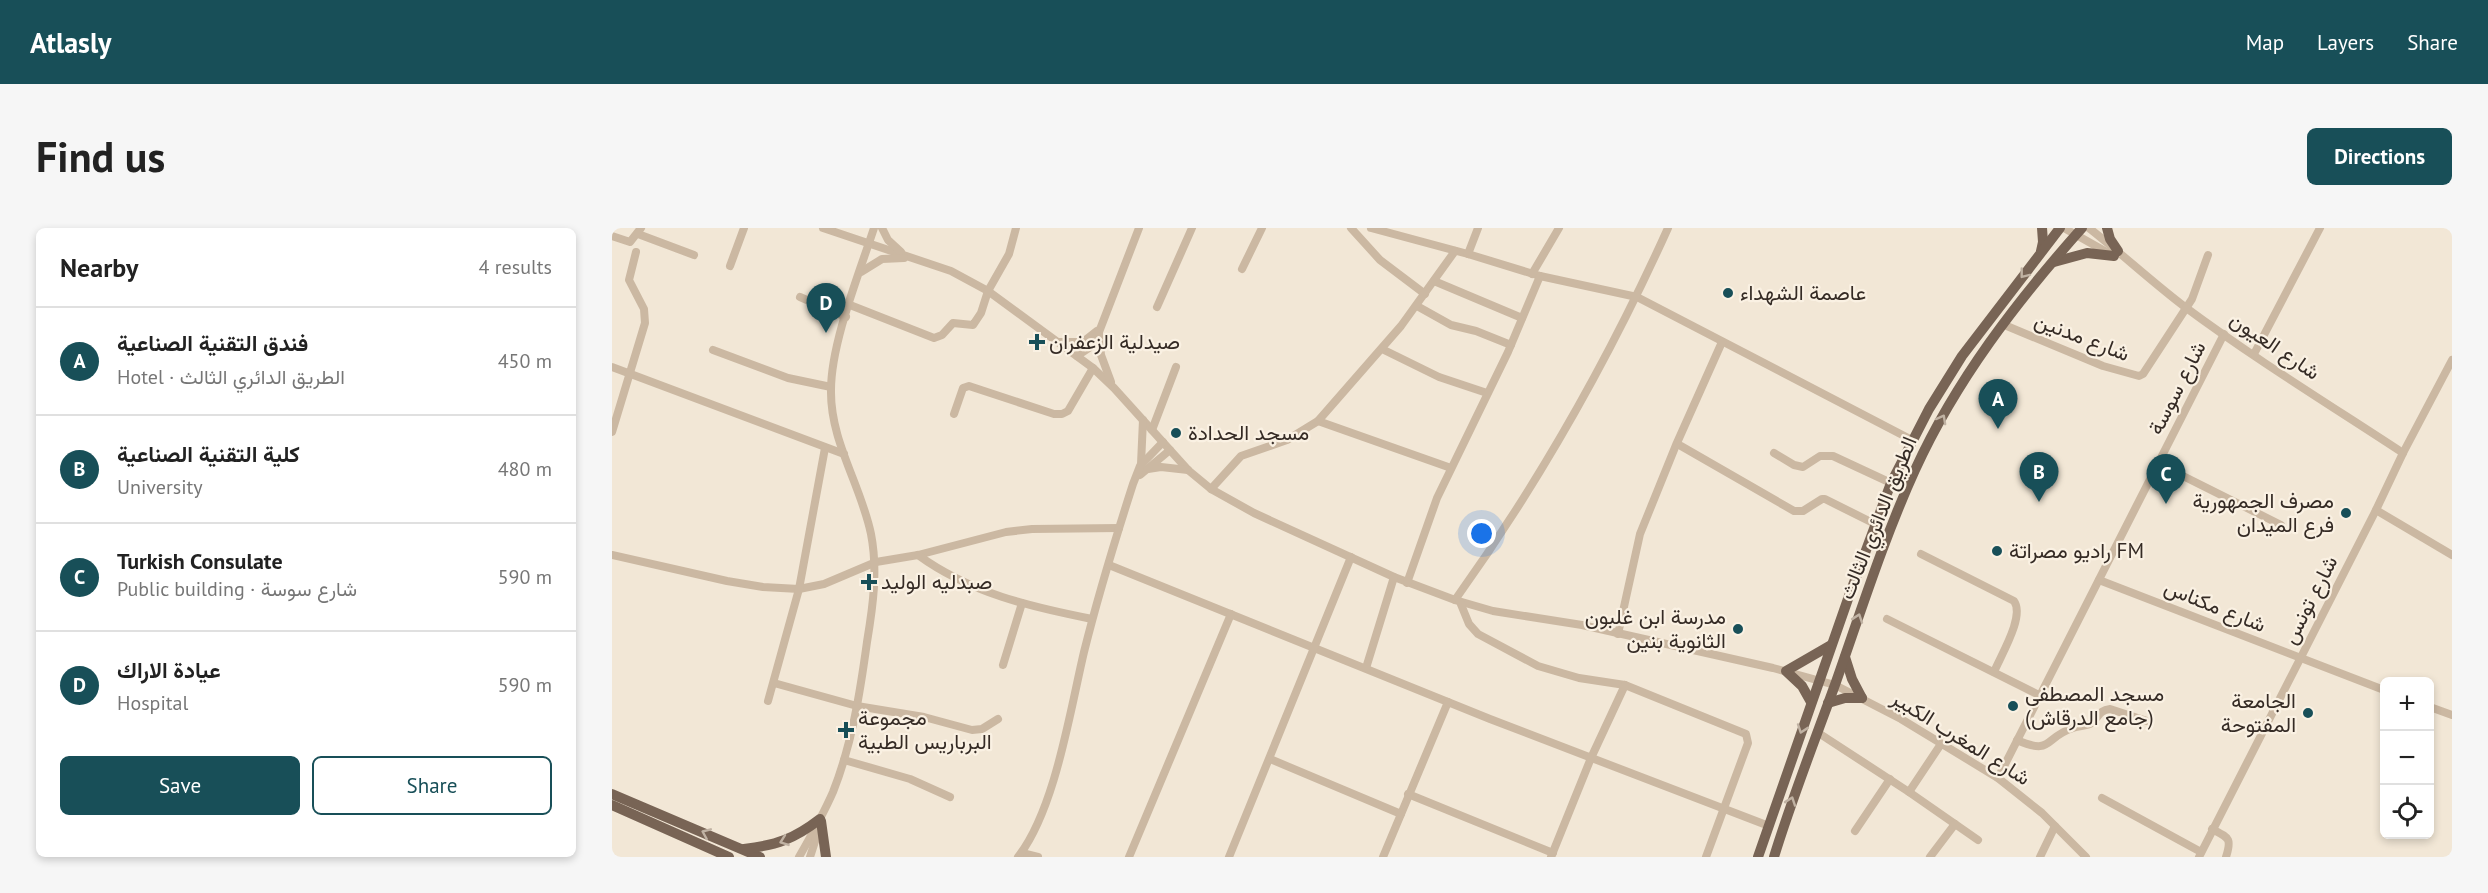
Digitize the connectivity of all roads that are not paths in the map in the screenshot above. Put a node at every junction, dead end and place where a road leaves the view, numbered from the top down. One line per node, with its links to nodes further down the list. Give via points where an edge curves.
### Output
1 (744, 228): 33 (street)
2 (823, 228): 23 (street, شارع المغرب الكبير)
3 (874, 228): 23 (street)
4 (882, 228): 31 (street, via 894,247)
5 (1016, 228): 38 (street, via 1009,254)
6 (1139, 228): 49 (street)
7 (1192, 228): 44 (street)
8 (1262, 228): 34 (street)
9 (1351, 228): 39 (street, via 1380,260)
10 (1371, 228): 24 (street)
11 (1478, 228): 27 (street)
12 (1546, 228): 19 (street)
13 (1668, 228): 41 (street)
14 (2042, 228): 26 (main road)
15 (2062, 228): 21 (street); 26 (main road, الطريق الدائري الثالث)
16 (2089, 228): 28 (street)
17 (2107, 228): 28 (main road)
18 (2320, 228): 56 (street)
19 (1558, 230): 36 (street)
20 (639, 231): 22 (street, via 630,242); 29 (street)
21 (2078, 232): 28 (street); 32 (main road, الطريق الدائري الثالث)
22 (612, 236)
23 (870, 243): 31 (street, شارع المغرب الكبير); 35 (street)
24 (1455, 251): 27 (street); 37 (street)
25 (636, 252): 62 (street, via 629,280 644,309 645,323)
26 (2041, 252): 72 (main road, الطريق الدائري الثالث, one-way to 72, via 1962,356)
27 (1468, 254): 36 (street)
28 (2116, 254): 32 (main road, via 2087,253); 45 (street, شارع العيون)
29 (694, 255)
30 (2208, 255): 45 (street)
31 (910, 257): 35 (street, via 882,259); 38 (street, شارع المغرب الكبير, via 965,277)
32 (2051, 263): 48 (main road, الطريق الدائري الثالث)
33 (730, 266)
34 (1242, 268)
35 (860, 272): 42 (street)
36 (1536, 275): 41 (street); 47 (street)
37 (1434, 281): 39 (street); 47 (street)
38 (987, 291): 42 (street, via 981,313 973,324 952,323 938,338); 51 (street, شارع المغرب الكبير)
39 (1425, 294): 43 (street)
40 (800, 297): 46 (street)
41 (1637, 297): 52 (street); 101 (street, via 1527,494)
42 (850, 305): 46 (street)
43 (1417, 306): 53 (street, via 1451,325); 54 (street)
44 (1157, 307)
45 (2187, 308): 48 (street, شارع مدنين, via 2139,376 2103,366); 50 (street, شارع العيون)
46 (846, 317): 63 (street)
47 (1522, 318): 53 (street)
48 (2002, 324): 109 (main road, الطريق الدائري الثالث, one-way to 48, via 1915,470 1954,397)
49 (1100, 329): 51 (street, via 1083,342); 57 (street, via 1089,348); 64 (street, via 1101,356)
50 (2224, 334): 56 (street, شارع العيون); 80 (street, شارع سوسة)
51 (1056, 342): 57 (street, شارع المغرب الكبير)
52 (1722, 342): 72 (street); 106 (street, via 1640,534)
53 (1511, 345): 65 (street)
54 (1382, 349): 65 (street, via 1439,377); 69 (street)
55 (713, 350): 63 (street, via 788,378)
56 (2254, 354): 78 (street, شارع العيون)
57 (1077, 356): 61 (street, شارع المغرب الكبير)
58 (2452, 360): 78 (street, شارع تونس)
59 (612, 367): 62 (street)
60 (1176, 367): 70 (street)
61 (1093, 368): 64 (street, شارع المغرب الكبير); 67 (street, via 1068,411 1062,414 969,386 963,388)
62 (628, 374): 66 (street); 75 (street)
63 (831, 387): 79 (street)
64 (1114, 388): 68 (street, شارع المغرب الكبير)
65 (1488, 393): 82 (street)
66 (615, 410): 71 (street)
67 (954, 414)
68 (1143, 420): 70 (street, شارع المغرب الكبير); 81 (street)
69 (1318, 421): 82 (street); 85 (street, via 1287,440 1241,456)
70 (1152, 430): 73 (street, شارع المغرب الكبير)
71 (612, 432)
72 (1912, 440): 84 (main road, الطريق الدائري الثالث)
73 (1162, 442): 76 (street, شارع المغرب الكبير); 81 (street)
74 (1681, 446): 87 (street, via 1794,511 1803,511 1825,499)
75 (825, 448): 79 (street); 100 (street)
76 (1170, 450): 81 (street); 83 (street, شارع المغرب الكبير)
77 (1774, 453): 84 (street, via 1803,467 1820,456 1833,456)
78 (2403, 453): 86 (street, شارع تونس)
79 (844, 454): 95 (street, via 868,518)
80 (2159, 464): 88 (street); 98 (street, شارع سوسة)
81 (1142, 468): 83 (street); 89 (street)
82 (1451, 468): 99 (street)
83 (1188, 470): 85 (street, شارع المغرب الكبير)
84 (1891, 483): 87 (main road, الطريق الدائري الثالث)
85 (1211, 489): 94 (street, شارع المغرب الكبير)
86 (2376, 510): 93 (street); 110 (street, شارع تونس)
87 (1875, 524): 107 (main road, الطريق الدائري الثالث)
88 (2281, 525)
89 (1119, 528): 92 (street, via 1006,532); 96 (street)
90 (1921, 554): 114 (street, via 2018,606 2018,617)
91 (612, 555): 100 (street, via 736,582)
92 (918, 555): 95 (street); 102 (street, via 961,582)
93 (2452, 555)
94 (1351, 557): 97 (street, شارع المغرب الكبير); 108 (street)
95 (876, 562): 100 (street, via 824,584); 126 (street)
96 (1109, 565): 103 (street); 104 (street)
97 (1394, 577): 99 (street, شارع المغرب الكبير); 112 (street)
98 (2099, 580): 110 (street, شارع مكناس); 120 (street, شارع سوسة)
99 (1407, 583): 101 (street, شارع المغرب الكبير)
100 (799, 589): 116 (street)
101 (1457, 601): 106 (street, شارع المغرب الكبير); 117 (street, via 1473,630 1538,666 1565,675)
102 (1022, 603): 104 (street); 111 (street)
103 (1231, 614): 108 (street); 164 (street)
104 (1092, 619): 156 (street, via 1055,774)
105 (1887, 619): 114 (street)
106 (1618, 634): 113 (street, شارع المغرب الكبير)
107 (1832, 645): 113 (main road); 115 (main road, الطريق الدائري الثالث)
108 (1315, 647): 112 (street); 135 (street)
109 (1845, 657): 118 (main road, الطريق الدائري الثالث); 121 (main road)
110 (2300, 659): 119 (street, شارع مكناس); 151 (street, شارع تونس)
111 (1003, 665)
112 (1366, 668): 123 (street)
113 (1786, 671): 115 (street, شارع المغرب الكبير); 124 (main road, via 1802,686)
114 (1994, 672): 120 (street)
115 (1819, 680): 118 (street, شارع المغرب الكبير); 124 (main road, الطريق الدائري الثالث)
116 (774, 683): 122 (street); 126 (street)
117 (1625, 685): 134 (street); 145 (street, via 1748,736)
118 (1835, 685): 121 (street, شارع المغرب الكبير); 125 (main road, الطريق الدائري الثالث)
119 (2380, 688)
120 (2039, 695): 132 (street, شارع سوسة)
121 (1862, 698): 125 (main road); 133 (street, شارع المغرب الكبير)
122 (768, 701)
123 (1448, 702): 134 (street); 141 (street)
124 (1811, 702): 149 (main road, الطريق الدائري الثالث, one-way to 149)
125 (1828, 703): 131 (main road, الطريق الدائري الثالث)
126 (857, 706): 129 (street, via 937,719 976,730); 136 (street)
127 (2434, 708): 128 (street)
128 (2452, 715)
129 (998, 719)
130 (2150, 722): 132 (street, via 2109,709 2099,713 2089,725 2070,729 2042,747)
131 (1817, 732): 138 (street); 169 (main road, الطريق الدائري الثالث, one-way to 131)
132 (2017, 740): 137 (street, شارع سوسة)
133 (1941, 744): 137 (street, شارع المغرب الكبير); 139 (street)
134 (1591, 758): 145 (street); 157 (street)
135 (1270, 759): 146 (street); 165 (street)
136 (844, 760): 142 (street, via 910,779); 147 (street)
137 (1998, 778): 150 (street, شارع المغرب الكبير)
138 (1890, 779): 139 (street); 152 (street)
139 (1910, 792): 148 (street)
140 (612, 794): 154 (main road, one-way to 140)
141 (1408, 794): 146 (street); 157 (street)
142 (950, 797)
143 (2102, 798): 155 (street)
144 (612, 805): 158 (main road)
145 (1723, 810): 149 (street); 167 (street)
146 (1401, 814): 166 (street)
147 (821, 818): 154 (main road, one-way to 154, via 782,843); 160 (street); 161 (street); 162 (main road)
148 (1954, 824): 153 (street); 170 (street)
149 (1769, 826): 168 (main road, الطريق الدائري الثالث)
150 (2055, 826): 171 (street); 172 (street, شارع المغرب الكبير)
151 (2212, 829): 155 (street, شارع تونس); 173 (street, via 2229,840)
152 (1855, 831)
153 (1978, 840)
154 (743, 849): 159 (main road)
155 (2200, 854)
156 (1020, 855): 163 (street)
157 (1552, 855)
158 (729, 857)
159 (760, 857)
160 (799, 857)
161 (810, 857)
162 (826, 857)
163 (1038, 857)
164 (1129, 857)
165 (1229, 857)
166 (1383, 857)
167 (1706, 857)
168 (1758, 857)
169 (1774, 857)
170 (1930, 857)
171 (2040, 857)
172 (2086, 857)
173 (2226, 857)

